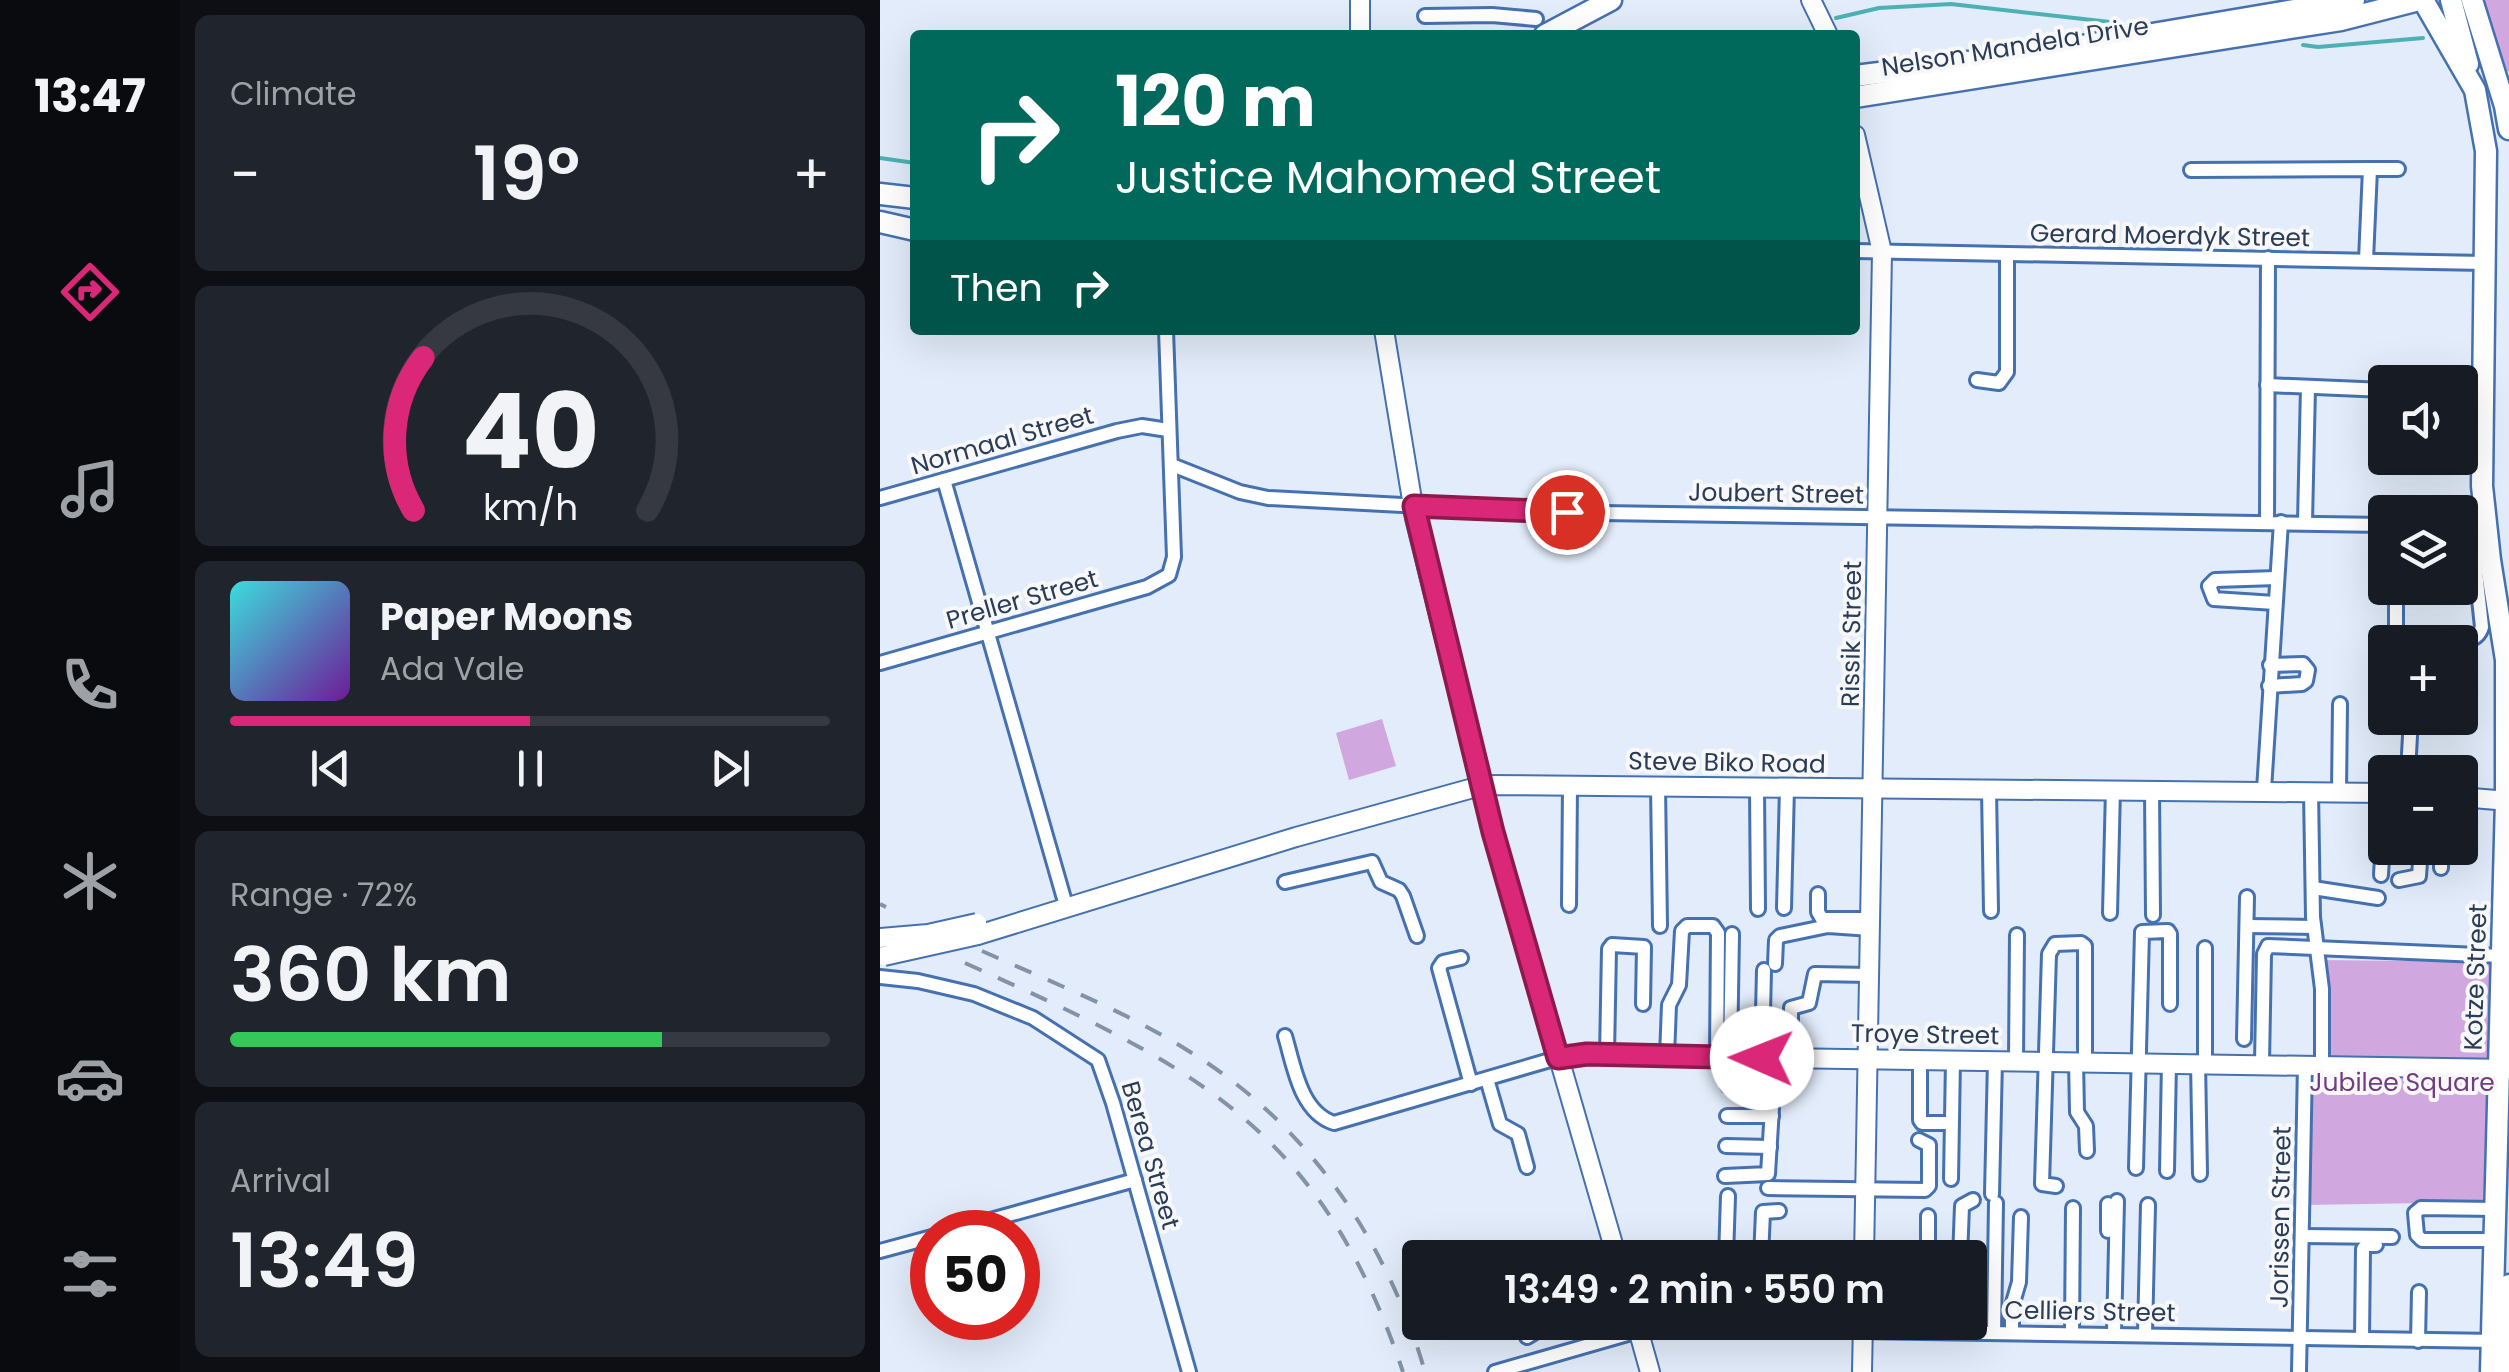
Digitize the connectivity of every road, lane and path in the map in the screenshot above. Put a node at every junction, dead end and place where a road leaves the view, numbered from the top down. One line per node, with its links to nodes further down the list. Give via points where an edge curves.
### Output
1 (1360, 0): 12 (main road)
2 (1486, 0): 9 (street)
3 (1611, 0): 11 (main road)
4 (1811, 0): 13 (main road)
5 (2354, 0): 15 (main road, Nelson Mandela Drive, via 2034,54)
6 (2421, 0): 16 (main road, Kotze Street); 17 (main road, Nelson Mandela Drive, via 2296,27)
7 (2451, 0): 16 (main road)
8 (2472, 0): 14 (main road)
9 (1492, 15): 10 (street); 11 (street)
10 (1425, 16)
11 (1540, 27)
12 (1360, 30)
13 (1826, 30)
14 (2501, 71): 18 (main road)
15 (1860, 75)
16 (2475, 90): 34 (main road, Kotze Street, via 2486,151)
17 (1860, 96)
18 (2507, 103): 19 (main road)
19 (2509, 129)
20 (1860, 156): 30 (main road, Rissik Street)
21 (2370, 169): 22 (street); 23 (street); 33 (street)
22 (2398, 169)
23 (2191, 170)
24 (880, 194): 25 (main road)
25 (910, 197)
26 (910, 218): 27 (main road)
27 (880, 219): 28 (main road)
28 (910, 228)
29 (1860, 251): 30 (street, Gerard Moerdyk Street)
30 (1882, 252): 31 (street, Gerard Moerdyk Street); 50 (main road, Rissik Street)
31 (2006, 256): 32 (street, Gerard Moerdyk Street); 37 (street, via 2007,372 1999,383)
32 (2268, 258): 33 (street, Gerard Moerdyk Street); 38 (street)
33 (2366, 260): 34 (street, Gerard Moerdyk Street)
34 (2484, 262): 42 (main road, Kotze Street)
35 (1166, 335): 43 (street)
36 (1385, 335): 49 (main road)
37 (1977, 380)
38 (2267, 385): 39 (street); 51 (street)
39 (2308, 387): 40 (street); 52 (street)
40 (2368, 389)
41 (2478, 394): 42 (street)
42 (2482, 394): 78 (main road, Kotze Street, via 2484,519 2506,660)
43 (1168, 403): 44 (street, Normaal Street); 45 (street)
44 (1136, 427): 45 (street, Normaal Street); 47 (street, Normaal Street)
45 (1168, 430): 46 (street)
46 (1172, 465): 49 (street, Joubert Street, via 1257,496); 57 (street, Preller Street, via 1172,570 1162,581)
47 (944, 480): 48 (street, Normaal Street); 57 (street)
48 (880, 498)
49 (1414, 506): 50 (street, Joubert Street); 64 (main road)
50 (1878, 517): 51 (street, Joubert Street); 68 (main road, Rissik Street)
51 (2274, 522): 52 (street, Joubert Street); 54 (street)
52 (2305, 522): 53 (street, Joubert Street)
53 (2368, 524)
54 (2277, 578): 56 (street); 56 (street, via 2214,580 2208,586 2214,600)
55 (2478, 592): 58 (street)
56 (2275, 603): 60 (street)
57 (988, 634): 59 (street, Preller Street); 89 (street)
58 (2478, 636)
59 (880, 663)
60 (2270, 665): 61 (street); 61 (street, via 2302,664 2308,678)
61 (2269, 686): 72 (street)
62 (2340, 704): 74 (street)
63 (1570, 784): 64 (main road, Steve Biko Road); 65 (main road, Steve Biko Road); 90 (street)
64 (1484, 785): 76 (main road, Steve Biko Road); 79 (main road)
65 (1658, 786): 66 (main road, Steve Biko Road); 97 (street)
66 (1757, 787): 67 (main road, Steve Biko Road); 91 (street)
67 (1787, 788): 68 (main road, Steve Biko Road); 92 (street)
68 (1873, 788): 69 (main road, Steve Biko Road); 96 (main road, Rissik Street)
69 (1989, 789): 70 (main road, Steve Biko Road); 93 (street)
70 (2114, 789): 71 (main road, Steve Biko Road); 94 (street)
71 (2152, 790): 72 (main road, Steve Biko Road); 95 (street)
72 (2264, 790): 73 (main road, Steve Biko Road)
73 (2312, 791): 74 (main road, Steve Biko Road); 85 (street, Jorissen Street)
74 (2338, 792): 75 (main road, Steve Biko Road)
75 (2368, 793)
76 (1432, 798): 79 (main road, via 1470,801); 89 (main road, Steve Biko Road)
77 (2478, 798): 78 (main road)
78 (2508, 801): 107 (main road, Kotze Street)
79 (1493, 832): 119 (main road)
80 (2381, 865): 82 (street)
81 (2420, 865): 83 (street, via 2420,876)
82 (2380, 875)
83 (2399, 880)
84 (1285, 882): 102 (street, via 1372,862 1381,882 1403,896)
85 (2313, 888): 88 (street); 99 (street, Jorissen Street)
86 (1818, 894): 96 (street, via 1822,919)
87 (2247, 897): 98 (street)
88 (2378, 898)
89 (1066, 905): 105 (main road, Steve Biko Road, bridge)
90 (1569, 905)
91 (1758, 908)
92 (1784, 908)
93 (1991, 911)
94 (2110, 914)
95 (2153, 916)
96 (1871, 924): 109 (main road, Rissik Street); 120 (street, via 1828,926 1776,940 1769,967)
97 (1660, 926)
98 (2246, 926): 99 (street); 115 (street)
99 (2314, 927): 104 (street, Jorissen Street)
100 (1732, 934): 118 (street)
101 (2017, 935): 124 (street)
102 (1418, 936)
103 (2205, 948): 129 (street)
104 (2318, 948): 107 (street); 130 (street, via 2265,950); 131 (street, Jorissen Street)
105 (881, 950)
106 (2011, 954): 124 (street)
107 (2502, 956): 132 (main road, Kotze Street)
108 (1461, 958): 134 (street, via 1439,968)
109 (1870, 975): 113 (street, via 1814,974 1810,1001 1791,1008); 121 (main road, Rissik Street)
110 (882, 978): 149 (street, Berea Street, via 998,1002 1095,1057)
111 (1643, 1004): 116 (street, via 1644,947 1612,945)
112 (2170, 1004): 127 (street, via 2170,932 2142,932)
113 (1790, 1030)
114 (1286, 1036): 134 (street, Troye Street, via 1303,1095 1334,1124)
115 (2244, 1039)
116 (1608, 1055): 117 (main road, Troye Street); 119 (main road, Troye Street)
117 (1667, 1056): 118 (main road, Troye Street); 118 (street, via 1682,931 1714,926)
118 (1723, 1057): 120 (main road, Troye Street)
119 (1558, 1058): 133 (street, Troye Street); 166 (main road)
120 (1769, 1058): 121 (main road, Troye Street); 136 (street)
121 (1868, 1059): 122 (main road, Troye Street); 153 (main road, Rissik Street)
122 (1920, 1059): 123 (main road, Troye Street); 139 (street, via 1920,1121)
123 (1952, 1060): 124 (main road, Troye Street); 150 (street)
124 (2007, 1060): 125 (main road, Troye Street); 179 (street, via 1994,1198)
125 (2044, 1060): 126 (main road, Troye Street); 126 (street, via 2050,948 2081,942); 151 (street, via 2042,1184)
126 (2081, 1061): 127 (main road, Troye Street); 143 (street, via 2076,1112 2086,1126)
127 (2137, 1061): 128 (main road, Troye Street); 145 (street)
128 (2169, 1062): 129 (main road, Troye Street); 146 (street)
129 (2202, 1062): 130 (main road, Troye Street); 147 (street)
130 (2262, 1063): 131 (main road, Troye Street)
131 (2314, 1064): 132 (main road, Troye Street); 164 (street, Jorissen Street)
132 (2503, 1069): 158 (main road, Kotze Street)
133 (1487, 1079): 134 (street, Troye Street); 144 (street, via 1500,1124 1518,1134)
134 (1471, 1084)
135 (1728, 1086): 136 (street)
136 (1773, 1086): 138 (street)
137 (1727, 1116): 138 (street)
138 (1772, 1116): 142 (street)
139 (1945, 1123)
140 (1918, 1140): 153 (street, via 1929,1144 1928,1188)
141 (1726, 1146): 142 (street)
142 (1770, 1147): 148 (street, via 1768,1176)
143 (2087, 1150)
144 (1527, 1167)
145 (2136, 1168)
146 (2167, 1171)
147 (2200, 1174)
148 (1725, 1176)
149 (1135, 1180): 159 (street); 191 (street, Berea Street)
150 (1952, 1180)
151 (2056, 1186)
152 (1768, 1188): 153 (street)
153 (1866, 1192): 169 (main road, Rissik Street)
154 (1728, 1196): 167 (street)
155 (1973, 1200): 171 (street, via 1962,1206)
156 (2112, 1203): 182 (street)
157 (2073, 1208): 181 (street)
158 (2494, 1209): 172 (main road, Kotze Street); 172 (street, via 2416,1212 2422,1240)
159 (1027, 1210)
160 (1779, 1210): 168 (street, via 1763,1212)
161 (2151, 1210): 183 (street)
162 (1928, 1216): 170 (street)
163 (2020, 1217): 180 (street)
164 (2302, 1236): 165 (street); 184 (street, Jorissen Street)
165 (2392, 1237)
166 (1612, 1240)
167 (1727, 1240)
168 (1762, 1240)
169 (1865, 1240)
170 (1928, 1240)
171 (1961, 1240)
172 (2494, 1240): 189 (main road, Kotze Street)
173 (910, 1242): 175 (street)
174 (2376, 1244): 185 (street, via 2363,1250)
175 (880, 1251)
176 (2509, 1284): 189 (main road, Kotze Street)
177 (2419, 1292): 190 (street)
178 (1987, 1331): 179 (street, Celliers Street)
179 (1994, 1332): 180 (street, Celliers Street)
180 (2012, 1332): 181 (street, Celliers Street)
181 (2072, 1333): 182 (street, Celliers Street)
182 (2111, 1333): 183 (street, Celliers Street)
183 (2148, 1334): 184 (street, Celliers Street)
184 (2300, 1336): 185 (street, Celliers Street); 195 (street, Jorissen Street)
185 (2362, 1339): 190 (street, Celliers Street)
186 (1596, 1340): 192 (street, Celliers Street)
187 (1641, 1340): 193 (main road)
188 (1863, 1340): 194 (main road)
189 (2503, 1341): 190 (street, Celliers Street); 196 (main road, Kotze Street); 197 (main road, Kotze Street)
190 (2418, 1342)
191 (1189, 1372)
192 (1495, 1372)
193 (1650, 1372)
194 (1862, 1372)
195 (2299, 1372)
196 (2491, 1372)
197 (2507, 1372)

